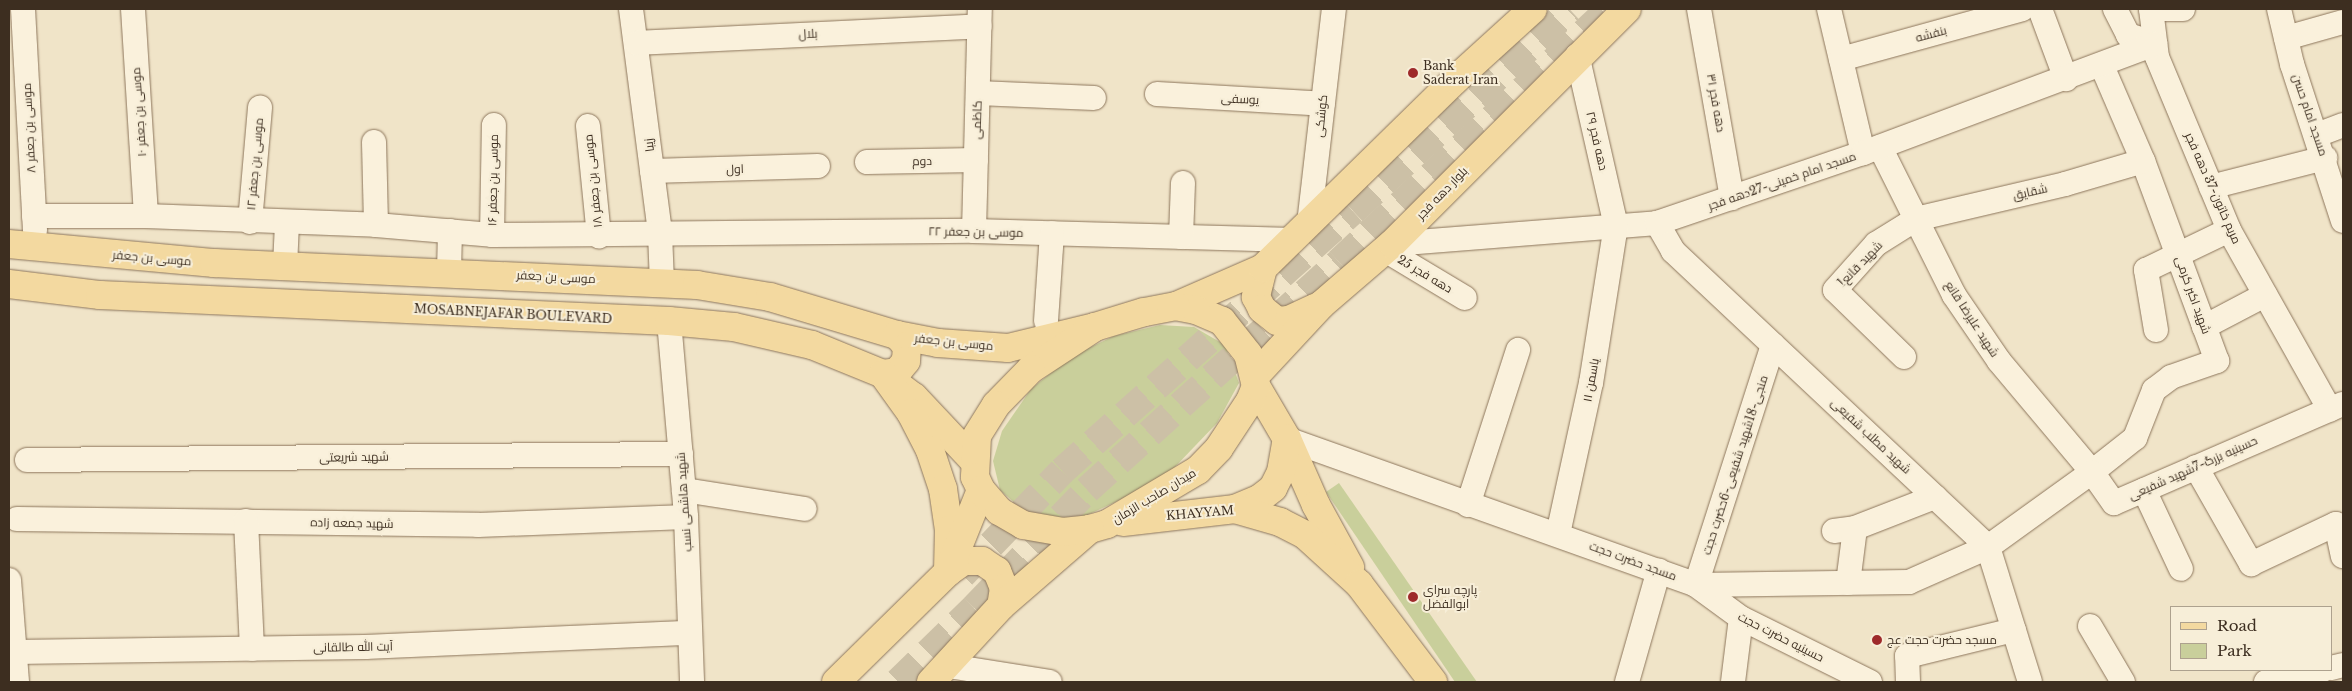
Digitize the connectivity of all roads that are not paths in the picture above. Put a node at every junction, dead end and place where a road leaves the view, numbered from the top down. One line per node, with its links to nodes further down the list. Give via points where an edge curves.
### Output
1 (23, 9): 44 (street, موسی بن جعفر ۸)
2 (132, 9): 45 (street, موسی بن جعفر ۱۰)
3 (631, 9): 18 (street, زیبا)
4 (1334, 9): 27 (street, کوشکی)
5 (1533, 9): 56 (main road, via 1455,80)
6 (1627, 9): 20 (main road, بلوار دهه فجر)
7 (1699, 9): 43 (street, دهه فجر ۳۱)
8 (1829, 9): 21 (street, شهید علیرضا قانع)
9 (2022, 9): 21 (street, بنفشه)
10 (2040, 9): 23 (street)
11 (2114, 9): 19 (street, via 2128,35)
12 (2151, 9): 13 (street); 19 (street, مریم خاتون-37 دهه فجر)
13 (2182, 9)
14 (2278, 9): 17 (street, مسجد امام حسن)
15 (980, 17): 18 (street, بلال); 24 (street, کاظمی)
16 (2343, 22): 17 (street)
17 (2286, 38): 32 (street, مسجد امام حسن)
18 (637, 43): 40 (street, زیبا)
19 (2154, 44): 22 (street, مسجد امام خمینی-27دهه فجر); 42 (street, مریم خاتون-37 دهه فجر)
20 (1577, 55): 52 (street, دهه فجر ۲۹); 63 (main road, بلوار دهه فجر)
21 (1841, 59): 34 (street, شهید علیرضا قانع)
22 (2102, 66): 23 (street, مسجد امام خمینی-27دهه فجر); 37 (street, شهید اکبر کرمی)
23 (2066, 80): 34 (street, مسجد امام خمینی-27دهه فجر)
24 (978, 93): 26 (street); 36 (street, کاظمی)
25 (1157, 94): 27 (street, یوسفی)
26 (1094, 98)
27 (1323, 104): 56 (street, کوشکی)
28 (260, 107): 48 (street, موسی بن جعفر ۱۲)
29 (494, 125): 59 (street, موسی بن جعفر ۱۶)
30 (2343, 125): 32 (street)
31 (588, 126): 60 (street, موسی بن جعفر ۱۸)
32 (2317, 135): 35 (street, مسجد امام حسن)
33 (374, 142): 51 (street)
34 (1871, 150): 43 (street, مسجد امام خمینی-27دهه فجر); 46 (street, شهید علیرضا قانع)
35 (2325, 158): 42 (street); 47 (street, مسجد امام حسن)
36 (976, 160): 38 (street, دوم); 55 (street, کاظمی)
37 (2144, 161): 46 (street, شقایق, via 2065,184); 65 (street, شهید اکبر کرمی)
38 (867, 162)
39 (818, 166): 40 (street, اول)
40 (652, 171): 57 (street, زیبا)
41 (1183, 182): 61 (street)
42 (2211, 187): 53 (street, مریم خاتون-37 دهه فجر)
43 (1732, 198): 50 (street, مسجد امام خمینی-27دهه فجر)
44 (34, 216): 45 (street, موسی بن جعفر ۲۲); 64 (street, موسی بن جعفر ۸)
45 (146, 216): 48 (street, موسی بن جعفر ۲۲)
46 (1916, 219): 86 (street, 1شهید قانع, via 1876,244 1835,290); 95 (street, شهید علیرضا قانع, via 1954,295 1999,361)
47 (2343, 220)
48 (250, 222): 49 (street, موسی بن جعفر ۲۲)
49 (287, 223): 51 (street, موسی بن جعفر ۲۲); 67 (street)
50 (1657, 223): 52 (street, مسجد امام خمینی-27دهه فجر); 84 (street, شهید مطلب شفیعی, via 1674,252)
51 (376, 225): 54 (street, موسی بن جعفر ۲۲)
52 (1616, 226): 63 (street, مسجد امام خمینی-27دهه فجر); 107 (street, یاسمن ۱۱, via 1591,383)
53 (2229, 230): 65 (street); 72 (street, مریم خاتون-37 دهه فجر)
54 (450, 231): 59 (street, موسی بن جعفر ۲۲); 69 (street)
55 (974, 231): 57 (street, موسی بن جعفر ۲۲); 58 (street, موسی بن جعفر ۲۲)
56 (1301, 232): 61 (street, موسی بن جعفر ۲۲); 68 (main road)
57 (660, 233): 60 (street, موسی بن جعفر ۲۲); 70 (street, زیبا)
58 (1052, 233): 61 (street, موسی بن جعفر ۲۲); 79 (street)
59 (492, 235): 60 (street, موسی بن جعفر ۲۲)
60 (599, 236)
61 (1181, 236)
62 (9, 244): 64 (main road, موسی بن جعفر)
63 (1389, 247): 73 (street, دهه فجر 25); 76 (main road, بلوار دهه فجر)
64 (36, 248): 66 (main road, موسی بن جعفر)
65 (2179, 256): 81 (street, شهید اکبر کرمی); 82 (street, via 2146,270)
66 (214, 263): 67 (main road, موسی بن جعفر); 74 (main road, via 226,275 224,292)
67 (285, 266): 69 (main road, موسی بن جعفر); 75 (main road, via 268,272 263,290)
68 (1263, 268): 76 (main road, via 1256,297 1262,309 1277,321 1290,320); 77 (main road)
69 (448, 272): 70 (main road, موسی بن جعفر)
70 (662, 282): 83 (main road, موسی بن جعفر, via 770,297)
71 (9, 284): 74 (main road, MOSABNEJAFAR BOULEVARD, via 100,295)
72 (2265, 295): 81 (street); 89 (street, مریم خاتون-37 دهه فجر)
73 (1465, 298)
74 (210, 302): 75 (main road, MOSABNEJAFAR BOULEVARD)
75 (276, 304): 78 (main road, MOSABNEJAFAR BOULEVARD)
76 (1321, 305): 88 (main road, بلوار دهه فجر)
77 (1176, 306): 80 (main road, میدان صاحب الزمان); 88 (main road, میدان صاحب الزمان, via 1222,321 1248,354)
78 (669, 321): 87 (main road, MOSABNEJAFAR BOULEVARD, via 734,327 812,345); 91 (street, شهید هاشمی نسب)
79 (1046, 321)
80 (1095, 327): 83 (main road, موسی بن جعفر, via 1008,348 938,343); 93 (main road, میدان صاحب الزمان, via 1031,368 996,405 977,436)
81 (2204, 327): 95 (street, شهید اکبر کرمی, via 2217,361 2171,377 2154,390 2135,438)
82 (2156, 330)
83 (897, 335): 87 (main road, via 906,346 906,361 897,372)
84 (1773, 345): 99 (street, شهید مطلب شفیعی); 116 (street, منجی-18شهید شفیعی-6حضرت حجت)
85 (1518, 350): 100 (street)
86 (1904, 357)
87 (883, 374): 93 (main road, MOSABNEJAFAR BOULEVARD, via 914,397); 112 (main road, via 911,413 930,450 943,489 948,530)
88 (1255, 381): 90 (main road, KHAYYAM); 106 (main road, میدان صاحب الزمان, via 1235,426 1198,470)
89 (2337, 407): 94 (street, حسینیه بزرگ-7شهید شفیعی)
90 (1287, 439): 100 (street, مسجد حضرت حجت); 102 (main road, via 1281,472 1273,488 1259,499); 115 (main road, KHAYYAM, via 1316,505)
91 (681, 454): 92 (street, شهید شریعتی); 96 (street, شهید هاشمی نسب)
92 (27, 460)
93 (975, 462): 97 (main road, میدان صاحب الزمان)
94 (2196, 467): 98 (street, حسینیه بزرگ-7شهید شفیعی); 109 (street, via 2251,564 2336,524)
95 (2092, 472): 98 (street, حسینیه بزرگ-7شهید شفیعی, via 2114,503); 108 (street)
96 (684, 490): 101 (street); 103 (street, شهید هاشمی نسب)
97 (981, 490): 106 (main road, میدان صاحب الزمان, via 999,512 1023,525 1063,532); 112 (main road)
98 (2144, 490): 110 (street)
99 (1935, 497): 108 (street, شهید مطلب شفیعی); 114 (street, via 1845,529)
100 (1468, 505): 107 (street, مسجد حضرت حجت)
101 (805, 509)
102 (1235, 509): 106 (main road, KHAYYAM); 115 (main road, KHAYYAM, via 1280,522 1305,535)
103 (686, 517): 105 (street, شهید جمعه زاده, via 478,525); 121 (street, شهید هاشمی نسب)
104 (17, 519): 105 (street, شهید جمعه زاده)
105 (246, 521): 122 (street)
106 (1098, 527): 117 (main road)
107 (1558, 534): 111 (street, مسجد حضرت حجت)
108 (1988, 547): 114 (street, مسجد حضرت حجت, via 1909,582); 120 (street, شهید مطلب شفیعی)
109 (2343, 556)
110 (2181, 569)
111 (1659, 570): 116 (street, مسجد حضرت حجت); 132 (street)
112 (948, 572): 117 (main road, via 964,561 982,561 997,571 1004,588); 129 (main road)
113 (9, 580): 123 (street)
114 (1848, 583): 116 (street, مسجد حضرت حجت)
115 (1359, 584): 131 (main road, KHAYYAM)
116 (1696, 585): 118 (street, حسینیه حضرت حجت)
117 (1001, 606): 125 (main road)
118 (1741, 618): 126 (street, حسینیه حضرت حجت); 133 (street)
119 (2090, 626): 137 (street)
120 (2014, 630): 135 (street, via 1907,656); 136 (street, شهید مطلب شفیعی)
121 (690, 633): 122 (street, آیت الله طالقانی); 128 (street, شهید هاشمی نسب)
122 (252, 649): 123 (street, آیت الله طالقانی)
123 (15, 652): 127 (street)
124 (2318, 671): 138 (street)
125 (940, 674): 130 (street)
126 (1843, 676): 134 (street, حسینیه حضرت حجت)
127 (17, 682)
128 (692, 682)
129 (836, 682)
130 (1050, 682)
131 (1433, 682)
132 (1627, 682)
133 (1733, 682)
134 (1870, 682)
135 (1908, 682)
136 (2030, 682)
137 (2123, 682)
138 (2266, 682)

